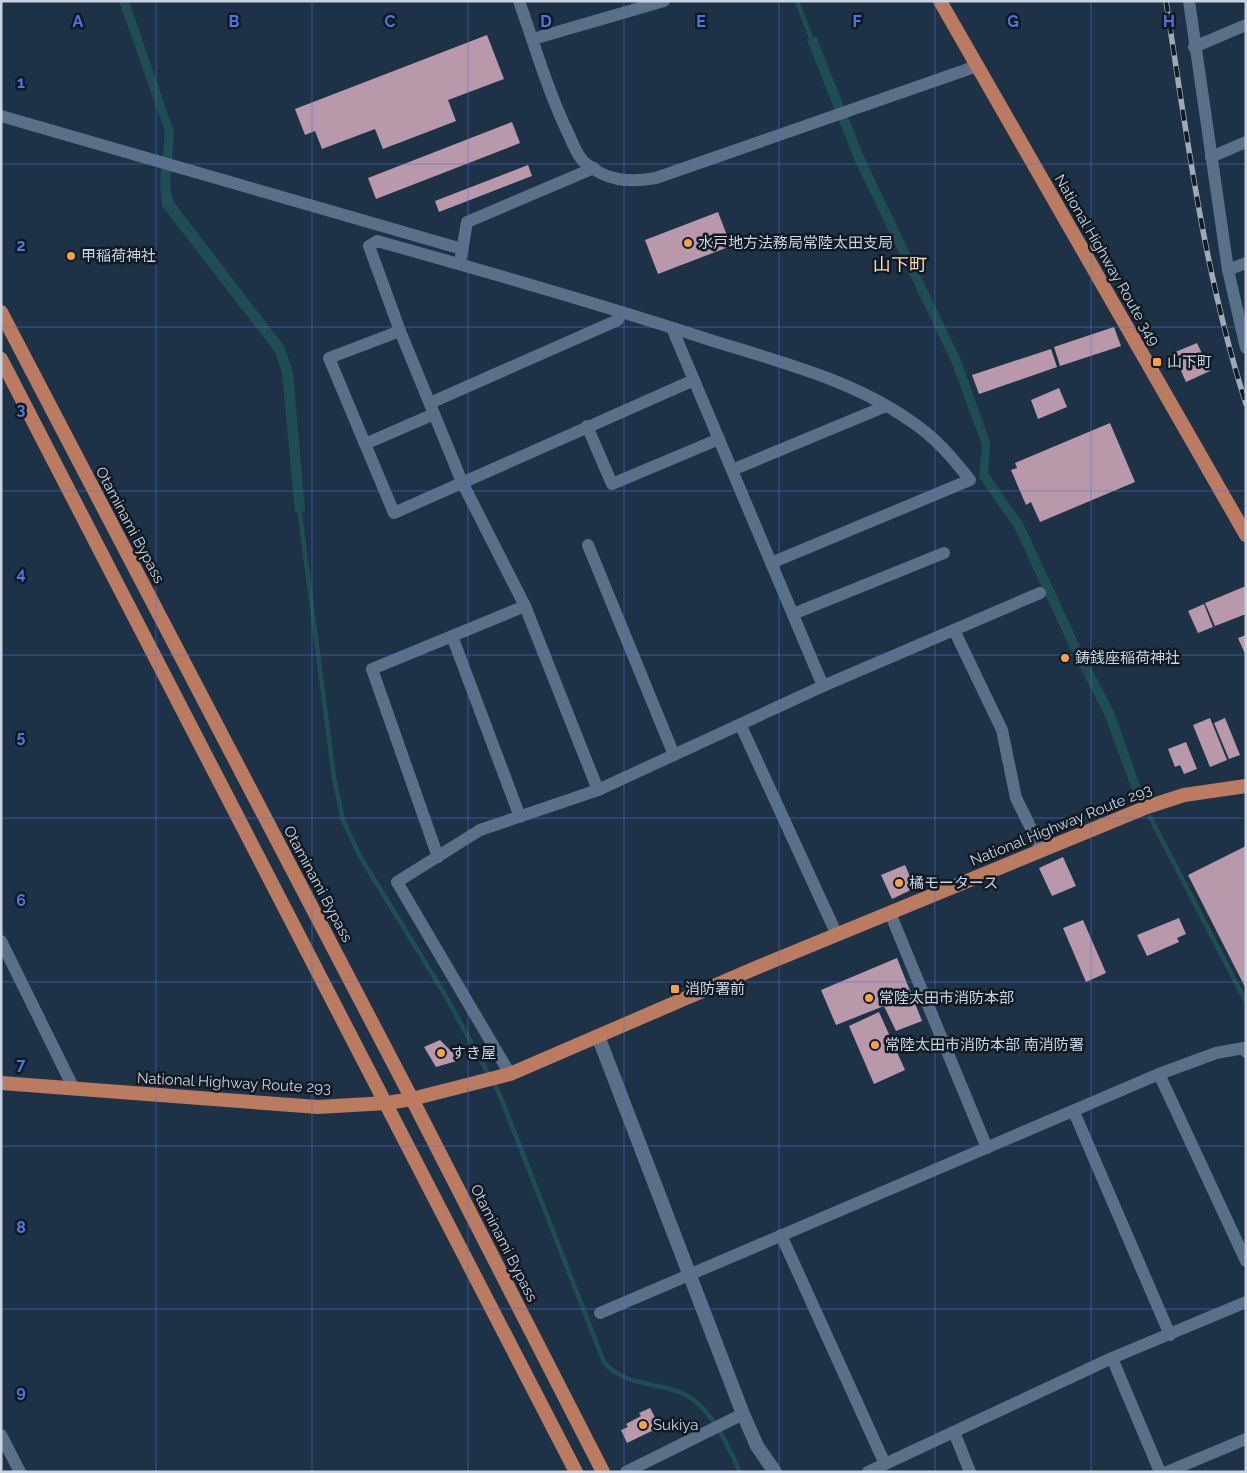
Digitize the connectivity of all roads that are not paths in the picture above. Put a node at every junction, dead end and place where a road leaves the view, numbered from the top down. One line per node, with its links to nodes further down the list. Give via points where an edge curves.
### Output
1 (519, 1): 6 (street)
2 (664, 1): 6 (street)
3 (940, 1): 8 (highway, National Highway Route 349)
4 (1189, 1): 7 (street)
5 (1246, 25): 7 (street)
6 (533, 39): 12 (street, via 563,124 583,161)
7 (1194, 47): 11 (street)
8 (977, 66): 12 (street, via 656,178 624,182); 31 (highway, National Highway Route 349)
9 (1, 116): 13 (street)
10 (1246, 142): 11 (street)
11 (1212, 157): 16 (street)
12 (594, 168): 13 (street, via 467,222)
13 (462, 249): 15 (street)
14 (1246, 263): 16 (street)
15 (460, 264): 18 (street); 20 (street, via 377,241 369,246)
16 (1228, 270): 21 (street)
17 (1, 312): 57 (highway, Otaminami Bypass)
18 (619, 312): 19 (street); 25 (street, via 618,320)
19 (672, 328): 23 (street); 24 (street, via 820,375)
20 (400, 330): 25 (street); 28 (street, via 330,358)
21 (1246, 348)
22 (1, 359): 58 (highway)
23 (694, 380): 26 (street); 27 (street)
24 (886, 406): 29 (street); 34 (street, via 948,450 970,480)
25 (432, 408): 28 (street); 30 (street)
26 (587, 426): 27 (street, via 612,484); 30 (street)
27 (719, 439): 29 (street)
28 (365, 444): 30 (street, via 394,513)
29 (732, 470): 34 (street)
30 (462, 482): 36 (street)
31 (1246, 535)
32 (588, 546): 42 (street)
33 (944, 553): 37 (street)
34 (771, 563): 37 (street)
35 (1040, 593): 38 (street)
36 (525, 606): 39 (street); 44 (street)
37 (793, 614): 40 (street)
38 (954, 630): 40 (street); 46 (street, via 1002,730 1016,798)
39 (452, 636): 45 (street); 47 (street, via 372,669)
40 (823, 686): 41 (street)
41 (741, 726): 42 (street); 49 (street)
42 (674, 755): 44 (street)
43 (1246, 786): 46 (highway, National Highway Route 293, via 1184,795)
44 (598, 790): 45 (street)
45 (520, 817): 47 (street, via 480,830)
46 (1042, 851): 48 (highway, National Highway Route 293)
47 (438, 857): 53 (street, via 397,882)
48 (890, 913): 49 (highway, National Highway Route 293); 60 (street)
49 (836, 935): 51 (highway, National Highway Route 293)
50 (1, 940): 56 (street)
51 (598, 1036): 53 (highway, National Highway Route 293); 63 (street)
52 (1246, 1052): 54 (street, via 1244,1048 1216,1053)
53 (510, 1074): 57 (highway, National Highway Route 293)
54 (1160, 1074): 59 (street); 62 (street)
55 (1, 1083): 56 (highway, National Highway Route 293)
56 (74, 1089): 58 (highway, National Highway Route 293, via 273,1105 318,1107)
57 (412, 1099): 58 (highway, National Highway Route 293); 75 (highway, Otaminami Bypass)
58 (387, 1103): 74 (highway)
59 (1074, 1112): 60 (street); 66 (street)
60 (987, 1148): 61 (street)
61 (781, 1235): 63 (street); 72 (street)
62 (1246, 1261)
63 (690, 1274): 65 (street); 68 (street)
64 (1246, 1302): 66 (street)
65 (600, 1313)
66 (1170, 1335): 67 (street)
67 (1112, 1358): 69 (street); 80 (street)
68 (743, 1414): 76 (street); 77 (street, via 757,1446)
69 (954, 1432): 72 (street); 79 (street)
70 (1, 1435): 73 (street)
71 (1246, 1439): 81 (street)
72 (885, 1464): 78 (street)
73 (20, 1472)
74 (576, 1472)
75 (603, 1472)
76 (626, 1472)
77 (775, 1472)
78 (868, 1472)
79 (970, 1472)
80 (1160, 1472)
81 (1167, 1472)

